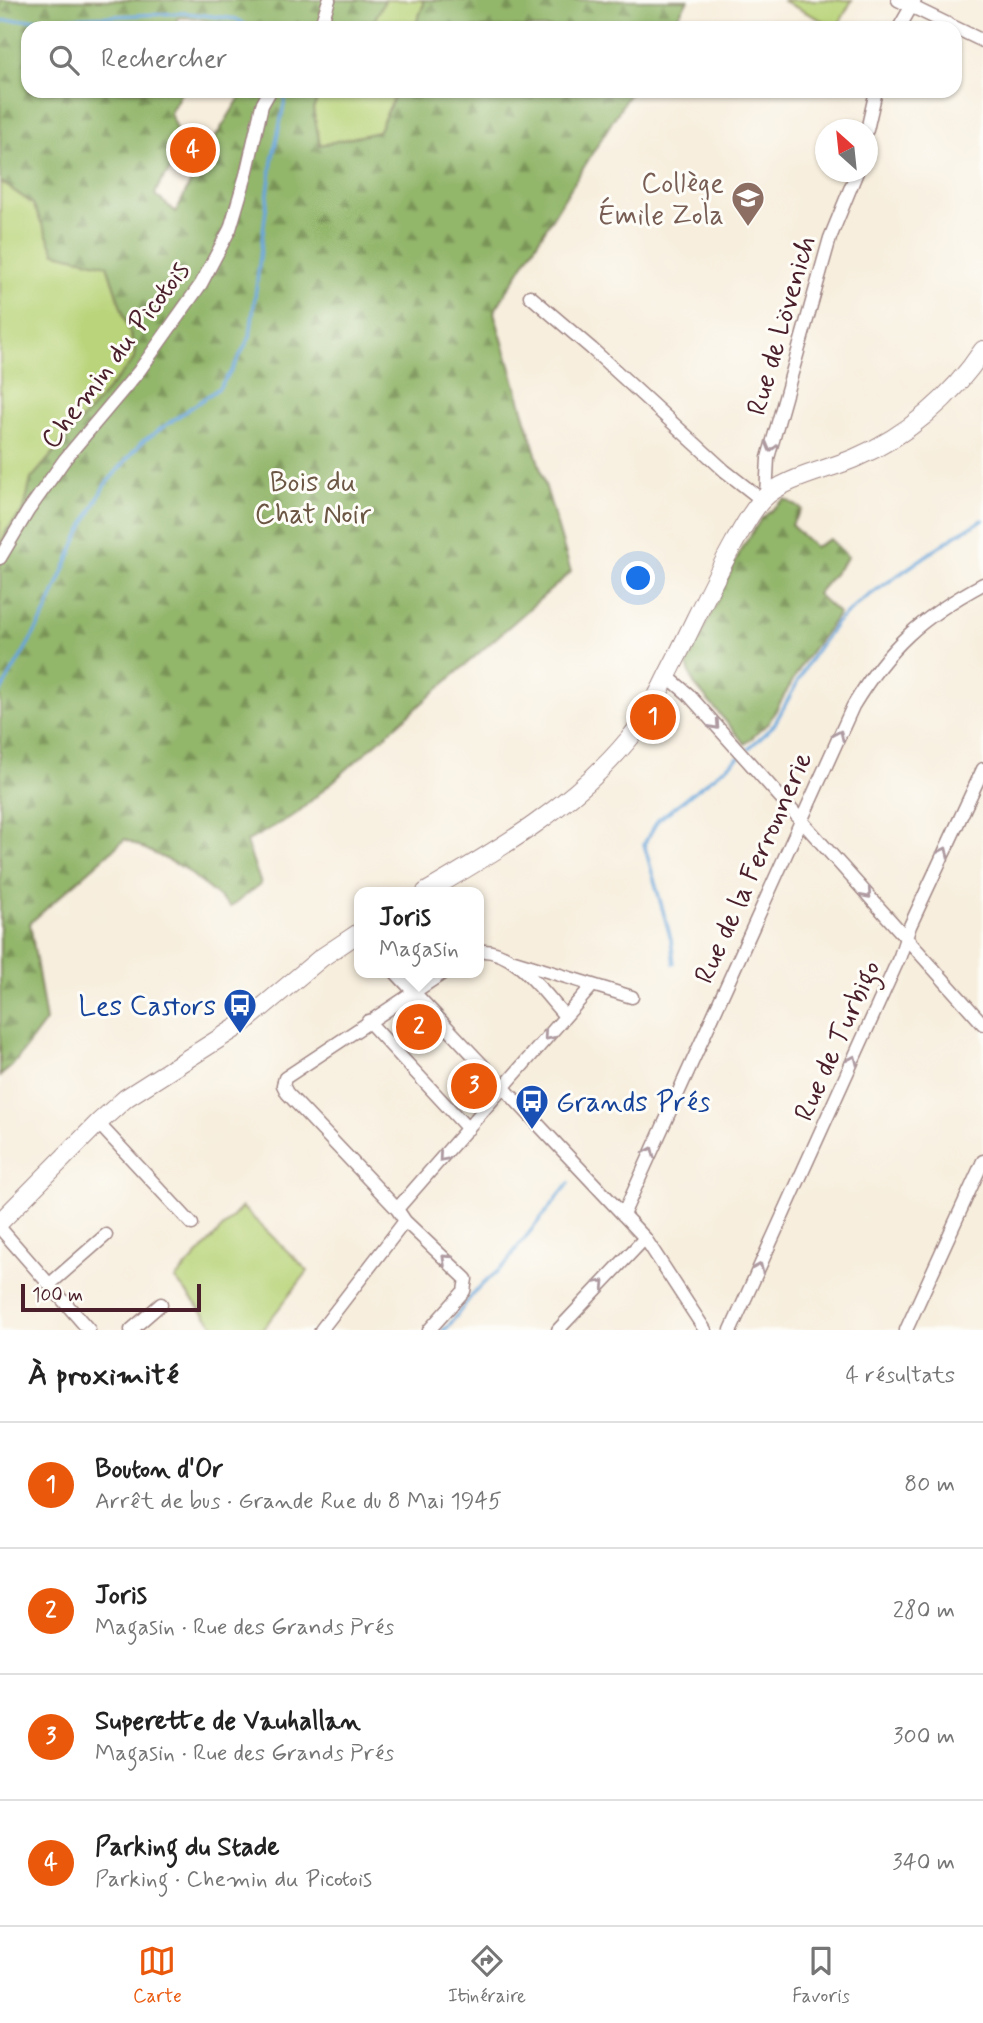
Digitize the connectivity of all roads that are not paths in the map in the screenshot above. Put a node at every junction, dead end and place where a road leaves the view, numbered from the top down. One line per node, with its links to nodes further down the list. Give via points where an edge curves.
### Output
1 (329, 0): 4 (street)
2 (898, 0): 3 (street)
3 (913, 3): 5 (street); 6 (street)
4 (322, 21)
5 (904, 21)
6 (947, 21)
7 (962, 29): 8 (street)
8 (982, 40)
9 (266, 98): 16 (street, Chemin du Picotois, via 230,229 201,285 139,371 65,459)
10 (874, 98): 11 (street)
11 (870, 119)
12 (853, 182): 15 (street, Rue de Lövenich, one-way to 15, via 830,238 768,458)
13 (530, 296): 15 (street, via 725,471)
14 (983, 350): 15 (main road, via 946,396 892,440)
15 (764, 498): 18 (main road, via 719,570)
16 (0, 558)
17 (983, 584): 20 (street, Rue de la Ferronnerie, one-way to 17, via 871,676 919,624)
18 (667, 676): 20 (street, one-way to 20); 21 (main road, via 630,738 599,771 512,840)
19 (983, 769): 23 (street, Rue de Turbigo, one-way to 19)
20 (800, 820): 23 (street, one-way to 23); 39 (street, Rue de la Ferronnerie, one-way to 20)
21 (434, 887)
22 (354, 935): 35 (main road, via 242,1024 145,1085)
23 (907, 937): 33 (street); 54 (street, Rue de Turbigo, one-way to 23)
24 (484, 950): 25 (street)
25 (514, 961): 28 (street); 31 (street)
26 (401, 978): 29 (street)
27 (435, 978): 29 (street)
28 (592, 986): 30 (street); 31 (street)
29 (414, 992): 32 (street); 34 (street)
30 (632, 997)
31 (565, 1016): 34 (street, one-way to 34)
32 (368, 1021): 36 (street); 38 (street, via 285,1078 283,1085)
33 (983, 1024)
34 (504, 1087): 36 (street); 39 (street)
35 (98, 1123): 40 (main road); 42 (street)
36 (468, 1129): 38 (street, one-way to 38)
37 (982, 1165): 55 (street)
38 (397, 1209): 41 (street)
39 (623, 1215): 45 (street)
40 (0, 1222)
41 (405, 1222): 50 (street); 51 (street, one-way to 41, via 464,1291 466,1279)
42 (192, 1224)
43 (0, 1227): 46 (street)
44 (106, 1235): 46 (street)
45 (645, 1238): 52 (street, one-way to 45); 53 (street)
46 (50, 1284): 48 (street)
47 (161, 1304): 49 (street)
48 (89, 1330)
49 (131, 1330)
50 (321, 1330)
51 (429, 1330)
52 (558, 1330)
53 (705, 1330)
54 (732, 1330)
55 (906, 1330)

